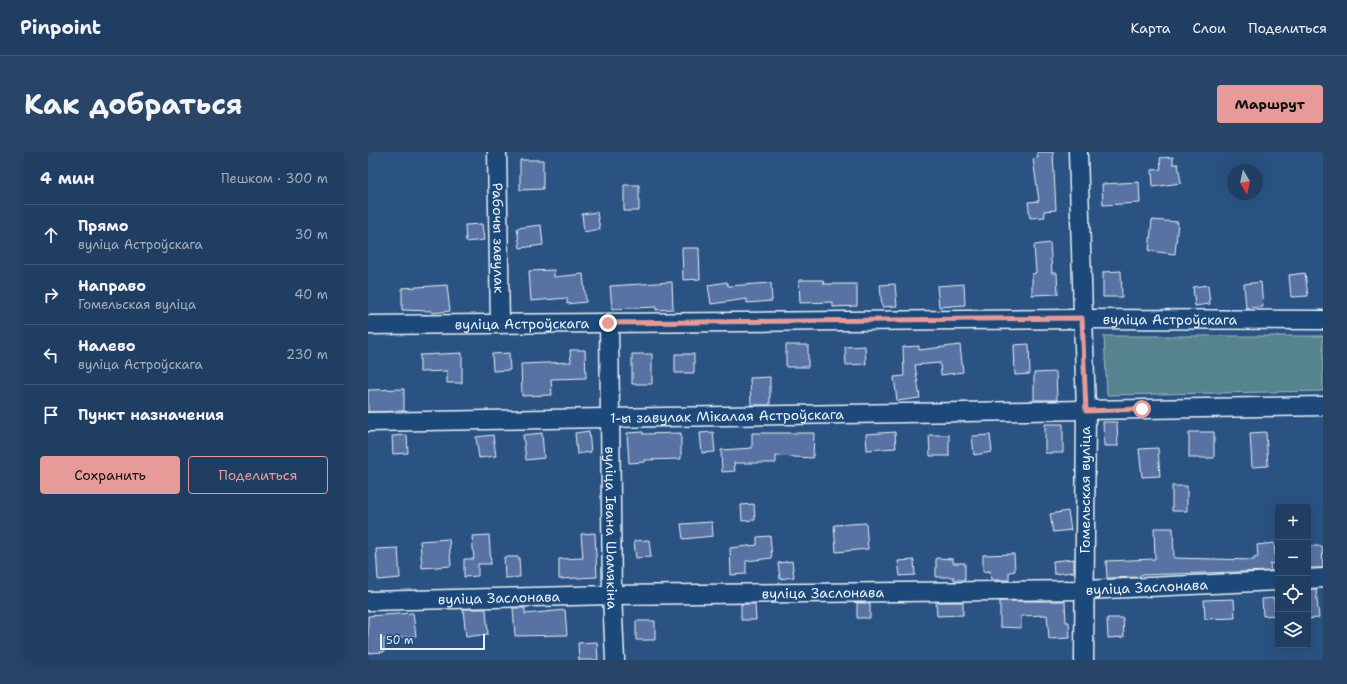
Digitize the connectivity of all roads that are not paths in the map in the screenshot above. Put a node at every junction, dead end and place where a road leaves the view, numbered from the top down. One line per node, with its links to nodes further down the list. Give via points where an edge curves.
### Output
1 (497, 152): 5 (street, Рабочы завулак)
2 (1078, 152): 3 (street, Гомельская вуліца)
3 (1082, 318): 4 (street, вуліца Астроўскага); 6 (street, вуліца Астроўскага); 9 (street, Гомельская вуліца)
4 (1323, 320)
5 (500, 323): 6 (street, вуліца Астроўскага); 7 (street, вуліца Астроўскага)
6 (608, 323): 10 (street, вуліца Івана Шамякіна)
7 (368, 326)
8 (1323, 406): 9 (street)
9 (1086, 411): 10 (street, 1-ы завулак Мікалая Астроўскага); 15 (street, Гомельская вуліца)
10 (610, 420): 11 (street, 1-ы завулак Мікалая Астроўскага); 16 (street, вуліца Івана Шамякіна)
11 (368, 422)
12 (1323, 578): 13 (street)
13 (1311, 579)
14 (1275, 580): 15 (street, вуліца Заслонава)
15 (1085, 590): 16 (street, вуліца Заслонава); 19 (street, Гомельская вуліца)
16 (612, 595): 17 (street, вуліца Заслонава); 18 (street, вуліца Івана Шамякіна)
17 (368, 601)
18 (615, 660)
19 (1084, 660)

